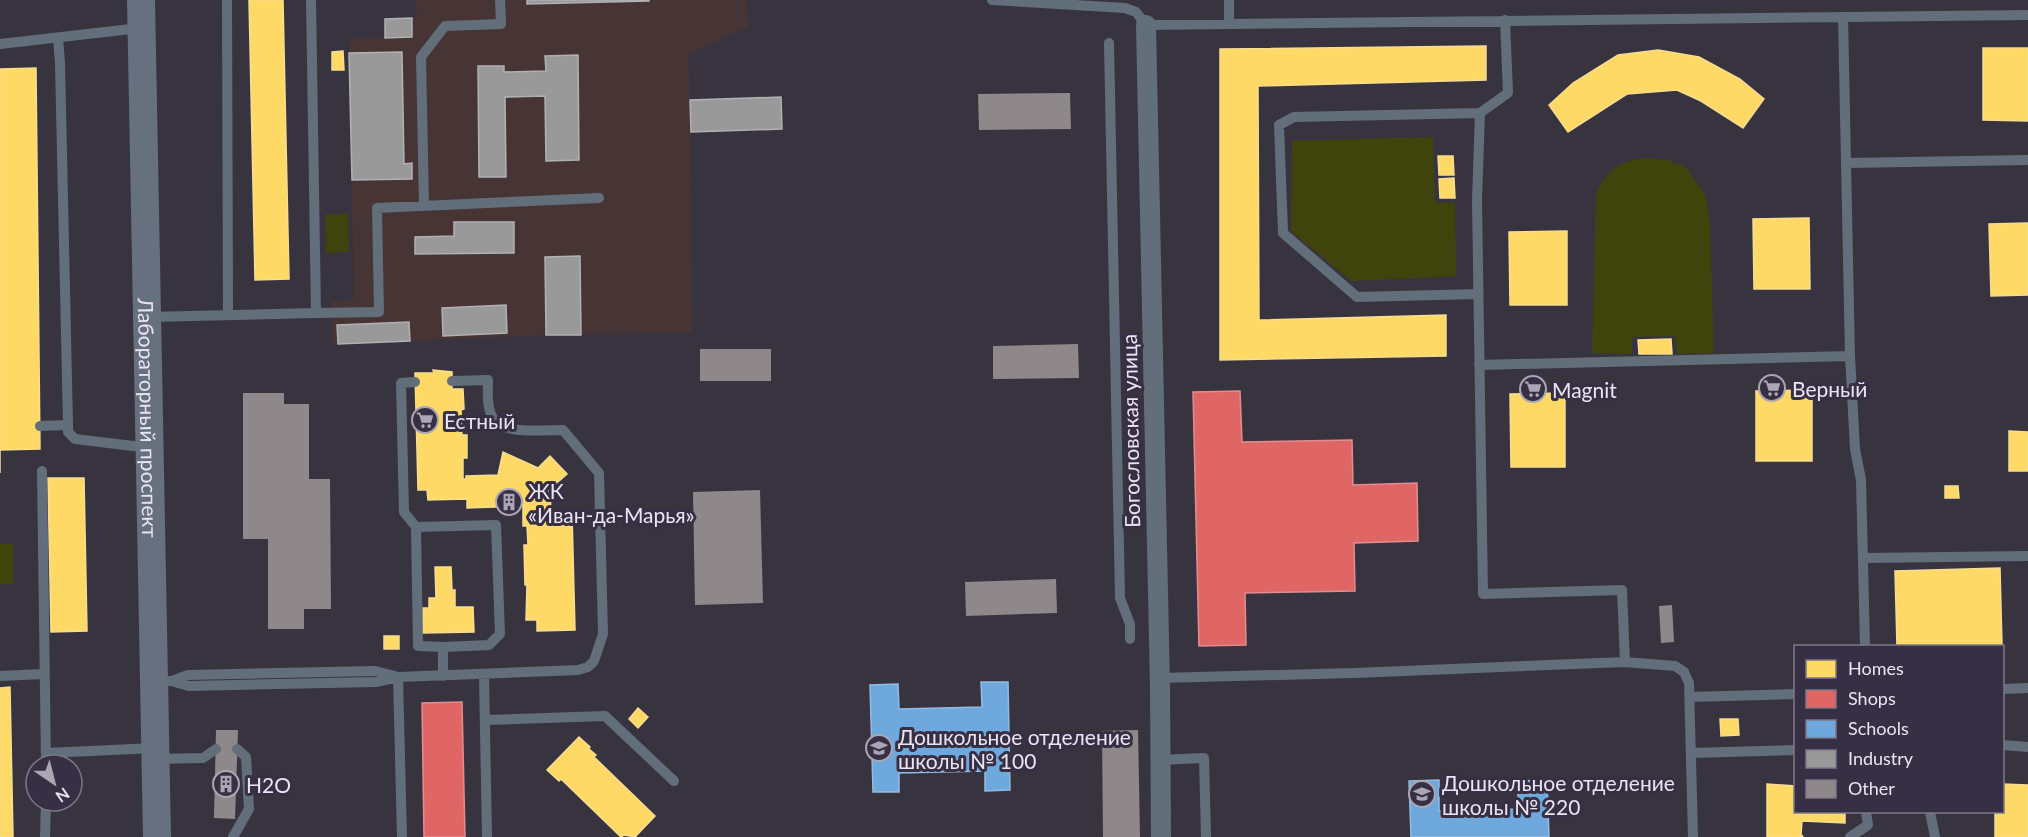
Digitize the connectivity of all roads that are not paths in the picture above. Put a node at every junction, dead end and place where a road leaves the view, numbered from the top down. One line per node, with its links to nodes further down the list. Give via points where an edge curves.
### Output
1 (141, 0): 13 (street, Лабораторный проспект)
2 (227, 0): 24 (lane)
3 (311, 0): 23 (lane)
4 (500, 0): 21 (lane, via 501,24 444,26 421,57)
5 (992, 0): 7 (lane)
6 (1229, 0): 11 (lane)
7 (1089, 3): 12 (lane, via 1136,12)
8 (2028, 15): 9 (lane)
9 (1843, 17): 10 (lane); 19 (lane)
10 (1504, 20): 11 (lane); 17 (lane, via 1508,93)
11 (1229, 24): 12 (lane)
12 (1146, 25): 46 (street, Богословская улица)
13 (142, 28): 14 (lane); 25 (street, Лабораторный проспект)
14 (58, 38): 16 (lane); 30 (lane)
15 (1109, 43): 37 (lane, via 1120,598 1130,624)
16 (0, 44)
17 (1480, 113): 22 (lane); 22 (lane, via 1293,117 1279,125 1282,233 1357,297)
18 (2028, 160): 19 (lane)
19 (1846, 163): 26 (lane)
20 (599, 198): 21 (lane)
21 (424, 206): 23 (lane, via 378,208 379,312)
22 (1478, 294): 27 (lane)
23 (316, 313): 24 (lane)
24 (228, 315): 25 (lane)
25 (148, 317): 32 (street, Лабораторный проспект)
26 (1850, 356): 27 (lane); 36 (lane)
27 (1479, 365): 40 (lane, via 1483,594 1622,590)
28 (452, 381): 42 (lane, via 488,380 494,421 505,429 563,430 599,473 603,634 594,661 578,670)
29 (415, 382): 34 (lane, via 401,383 404,512)
30 (68, 425): 31 (lane); 32 (lane, via 68,432 75,439)
31 (40, 426)
32 (150, 446): 47 (street, Лабораторный проспект)
33 (42, 471): 41 (lane)
34 (416, 527): 39 (lane, via 418,646); 39 (lane, via 496,525 500,634 489,645)
35 (2028, 556): 36 (lane)
36 (1864, 558): 38 (lane)
37 (1130, 639)
38 (1865, 645)
39 (443, 647): 44 (lane)
40 (1625, 662): 46 (lane); 51 (lane, via 1675,666 1684,672)
41 (44, 674): 43 (lane); 58 (lane)
42 (484, 675): 44 (lane); 52 (lane)
43 (0, 676)
44 (443, 676): 45 (lane)
45 (398, 677): 47 (lane, via 376,682 189,686); 70 (lane)
46 (1160, 678): 62 (street, Богословская улица)
47 (163, 681): 60 (street, Лабораторный проспект)
48 (2028, 688): 49 (lane)
49 (2004, 689)
50 (1794, 694): 51 (lane)
51 (1690, 697): 59 (lane)
52 (486, 720): 63 (lane, via 605,716); 71 (lane)
53 (2004, 745): 54 (lane)
54 (2028, 747)
55 (216, 749): 60 (lane, via 203,758)
56 (237, 749): 69 (lane, via 246,757 249,809)
57 (1794, 750): 59 (lane)
58 (46, 753)
59 (1691, 753): 74 (lane)
60 (155, 754): 61 (lane); 68 (street, Лабораторный проспект)
61 (84, 757)
62 (1159, 760): 72 (street, Богословская улица); 73 (lane, via 1204,758)
63 (674, 781)
64 (46, 813): 67 (lane)
65 (1866, 813): 75 (lane, via 1868,825)
66 (1930, 813): 76 (lane)
67 (45, 837)
68 (157, 837)
69 (233, 837)
70 (402, 837)
71 (488, 837)
72 (1161, 837)
73 (1206, 837)
74 (1693, 837)
75 (1850, 837)
76 (1935, 837)

